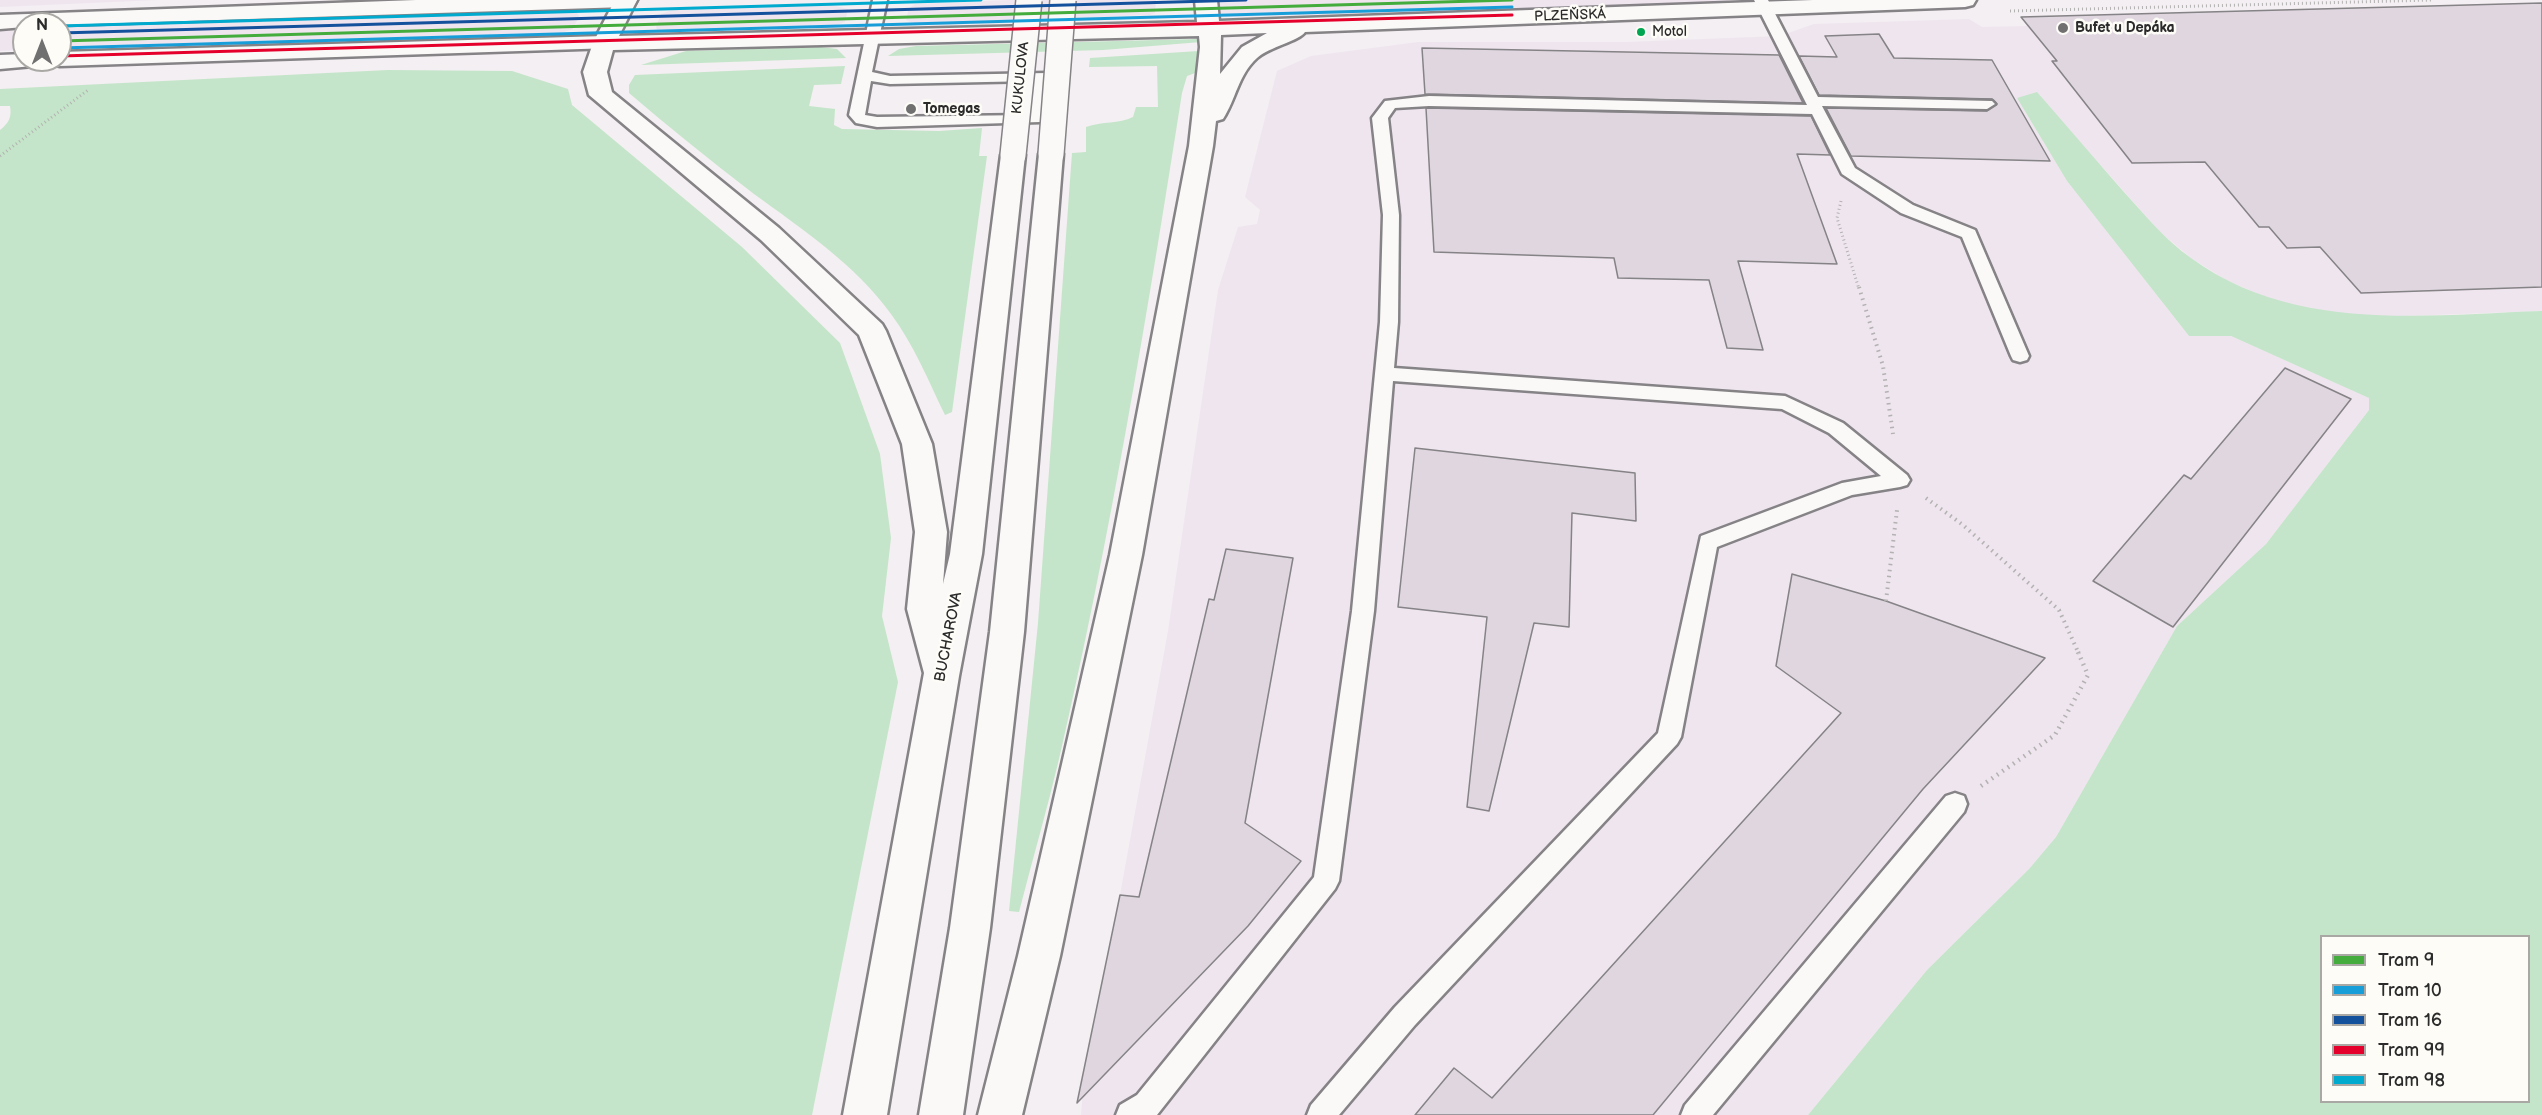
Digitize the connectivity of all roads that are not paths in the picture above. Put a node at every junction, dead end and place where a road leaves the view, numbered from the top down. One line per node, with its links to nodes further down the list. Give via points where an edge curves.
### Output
1 (626, 0): 2 (main road); 9 (main road); 13 (main road)
2 (634, 0)
3 (880, 0): 12 (lane)
4 (1029, 0): 19 (main road, KUKULOVA, bridge)
5 (1063, 0): 25 (main road, bridge, via 1005,644 970,928)
6 (1206, 0): 11 (main road)
7 (1965, 0): 8 (main road, PLZEŇSKÁ)
8 (1763, 4): 10 (main road, PLZEŇSKÁ, via 1629,14); 17 (lane)
9 (0, 22)
10 (1334, 23): 11 (main road, PLZEŇSKÁ); 18 (main road, via 1284,35 1245,54 1226,82)
11 (1208, 28): 12 (main road, PLZEŇSKÁ); 18 (main road, via 1210,47)
12 (871, 36): 13 (main road, PLZEŇSKÁ); 15 (lane)
13 (604, 43): 14 (main road, PLZEŇSKÁ); 22 (main road, via 595,72 601,95 770,234 872,331 917,444 931,532 924,609)
14 (72, 59)
15 (864, 75): 15 (lane, via 856,115 861,120 878,122 1035,119 1042,76 890,80)
16 (1987, 104): 17 (lane)
17 (1815, 105): 20 (lane, via 1848,171 1907,209 1970,234); 21 (lane, via 1429,101 1390,104 1380,118 1391,215)
18 (1201, 146): 26 (main road, via 1126,555 1039,956)
19 (1013, 155): 22 (main road, BUCHAROVA, via 966,554)
20 (2020, 356)
21 (1384, 374): 27 (lane, via 1363,611 1326,881 1147,1105); 28 (lane, via 1785,403 1836,428 1900,480 1849,488 1708,542 1669,737 1405,1016)
22 (941, 676): 24 (main road, BUCHAROVA)
23 (1955, 804): 29 (lane)
24 (865, 1115)
25 (941, 1115)
26 (1000, 1115)
27 (1130, 1115)
28 (1321, 1115)
29 (1695, 1115)

